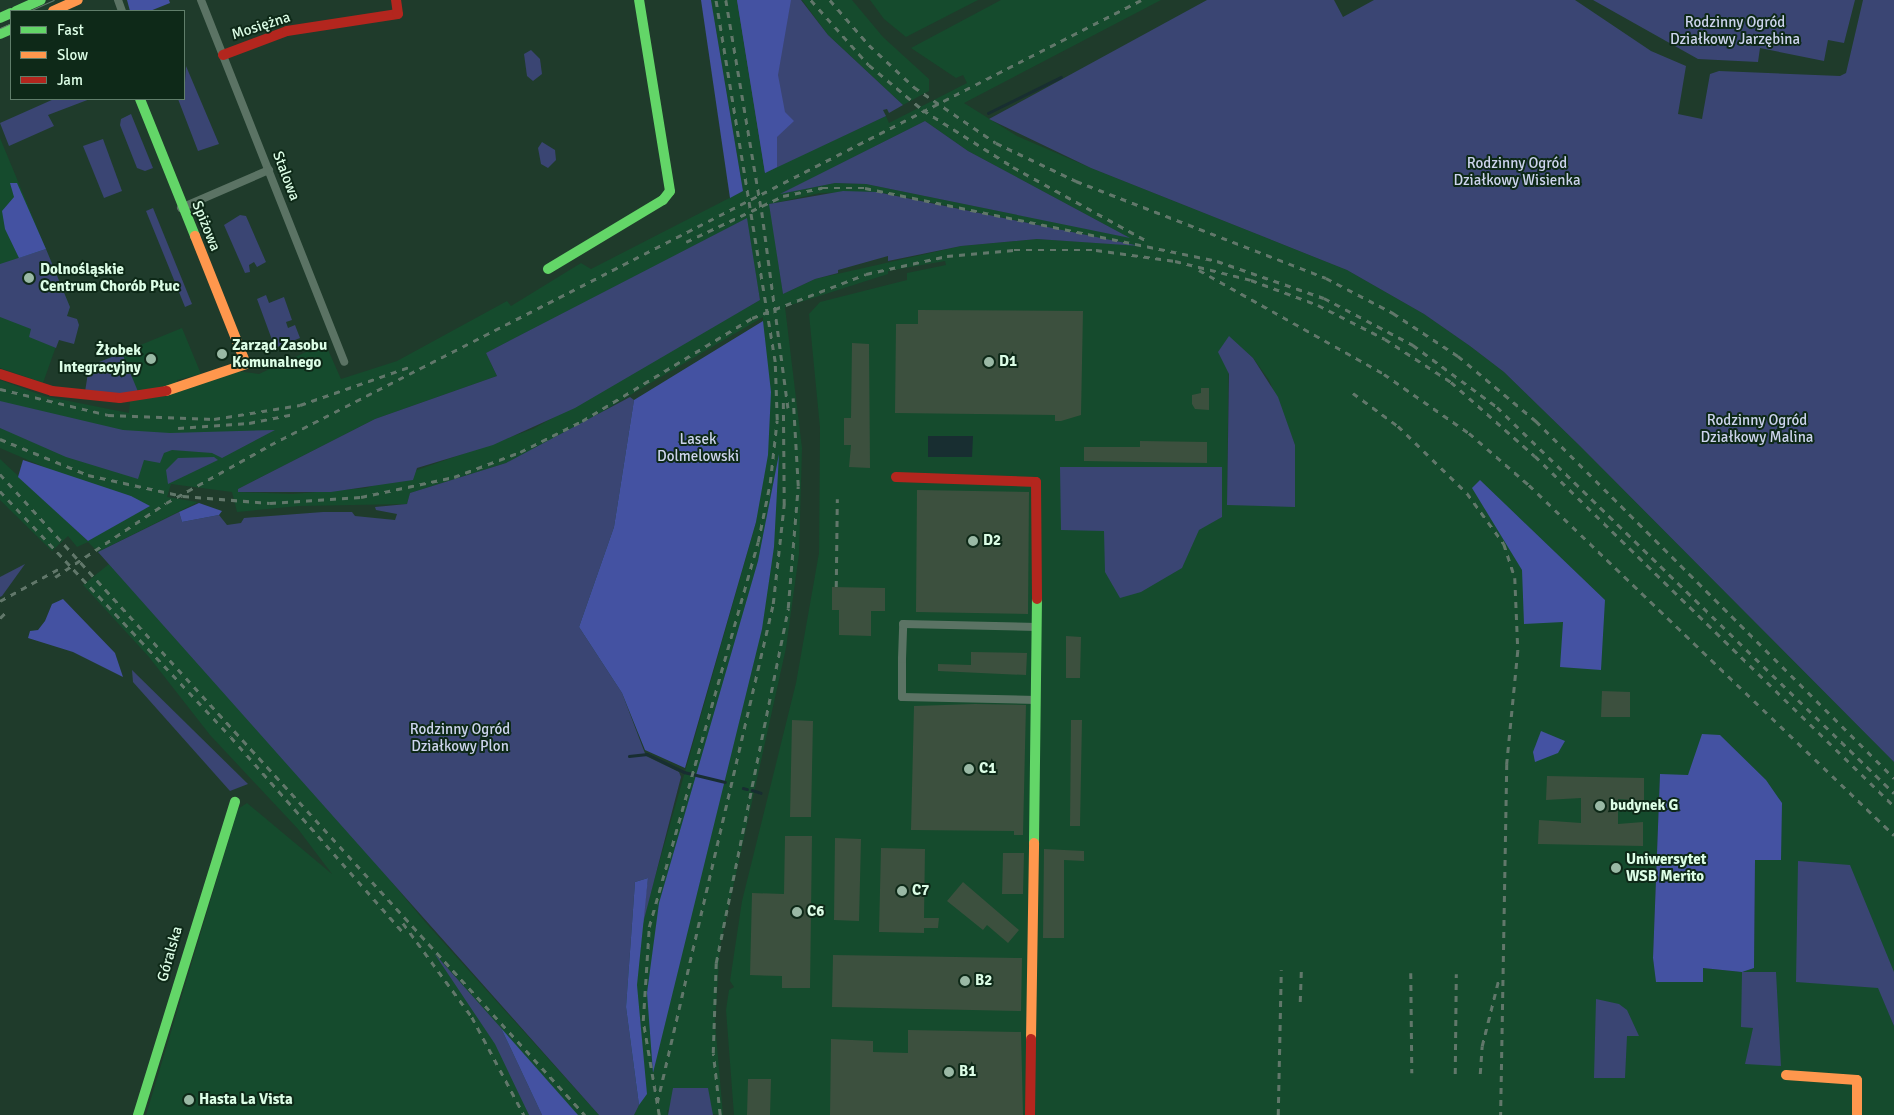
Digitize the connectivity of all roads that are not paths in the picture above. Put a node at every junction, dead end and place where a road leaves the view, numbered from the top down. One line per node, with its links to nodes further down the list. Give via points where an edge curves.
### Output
1 (41, 0): 6 (street)
2 (78, 0): 7 (street)
3 (201, 0): 8 (street, Stalowa)
4 (396, 0): 8 (street, Mosiężna, via 398,14 286,31)
5 (639, 0): 12 (street, via 670,191 664,200)
6 (18, 10)
7 (55, 10)
8 (223, 55): 10 (street, Stalowa)
9 (140, 100): 11 (street, Spiżowa, via 174,181)
10 (269, 170): 11 (street); 13 (street, Stalowa)
11 (181, 208): 14 (street, Spiżowa, via 246,364 160,393 120,398 52,390)
12 (548, 269)
13 (344, 362)
14 (0, 374)
15 (896, 477): 16 (street, via 1036,482 1040,494)
16 (1037, 627): 17 (street); 17 (street, via 903,624 902,659 902,697)
17 (1036, 700): 21 (street)
18 (235, 802): 20 (street, Góralska)
19 (1786, 1075): 22 (street, via 1857,1080)
20 (138, 1115)
21 (1030, 1115)
22 (1857, 1115)

